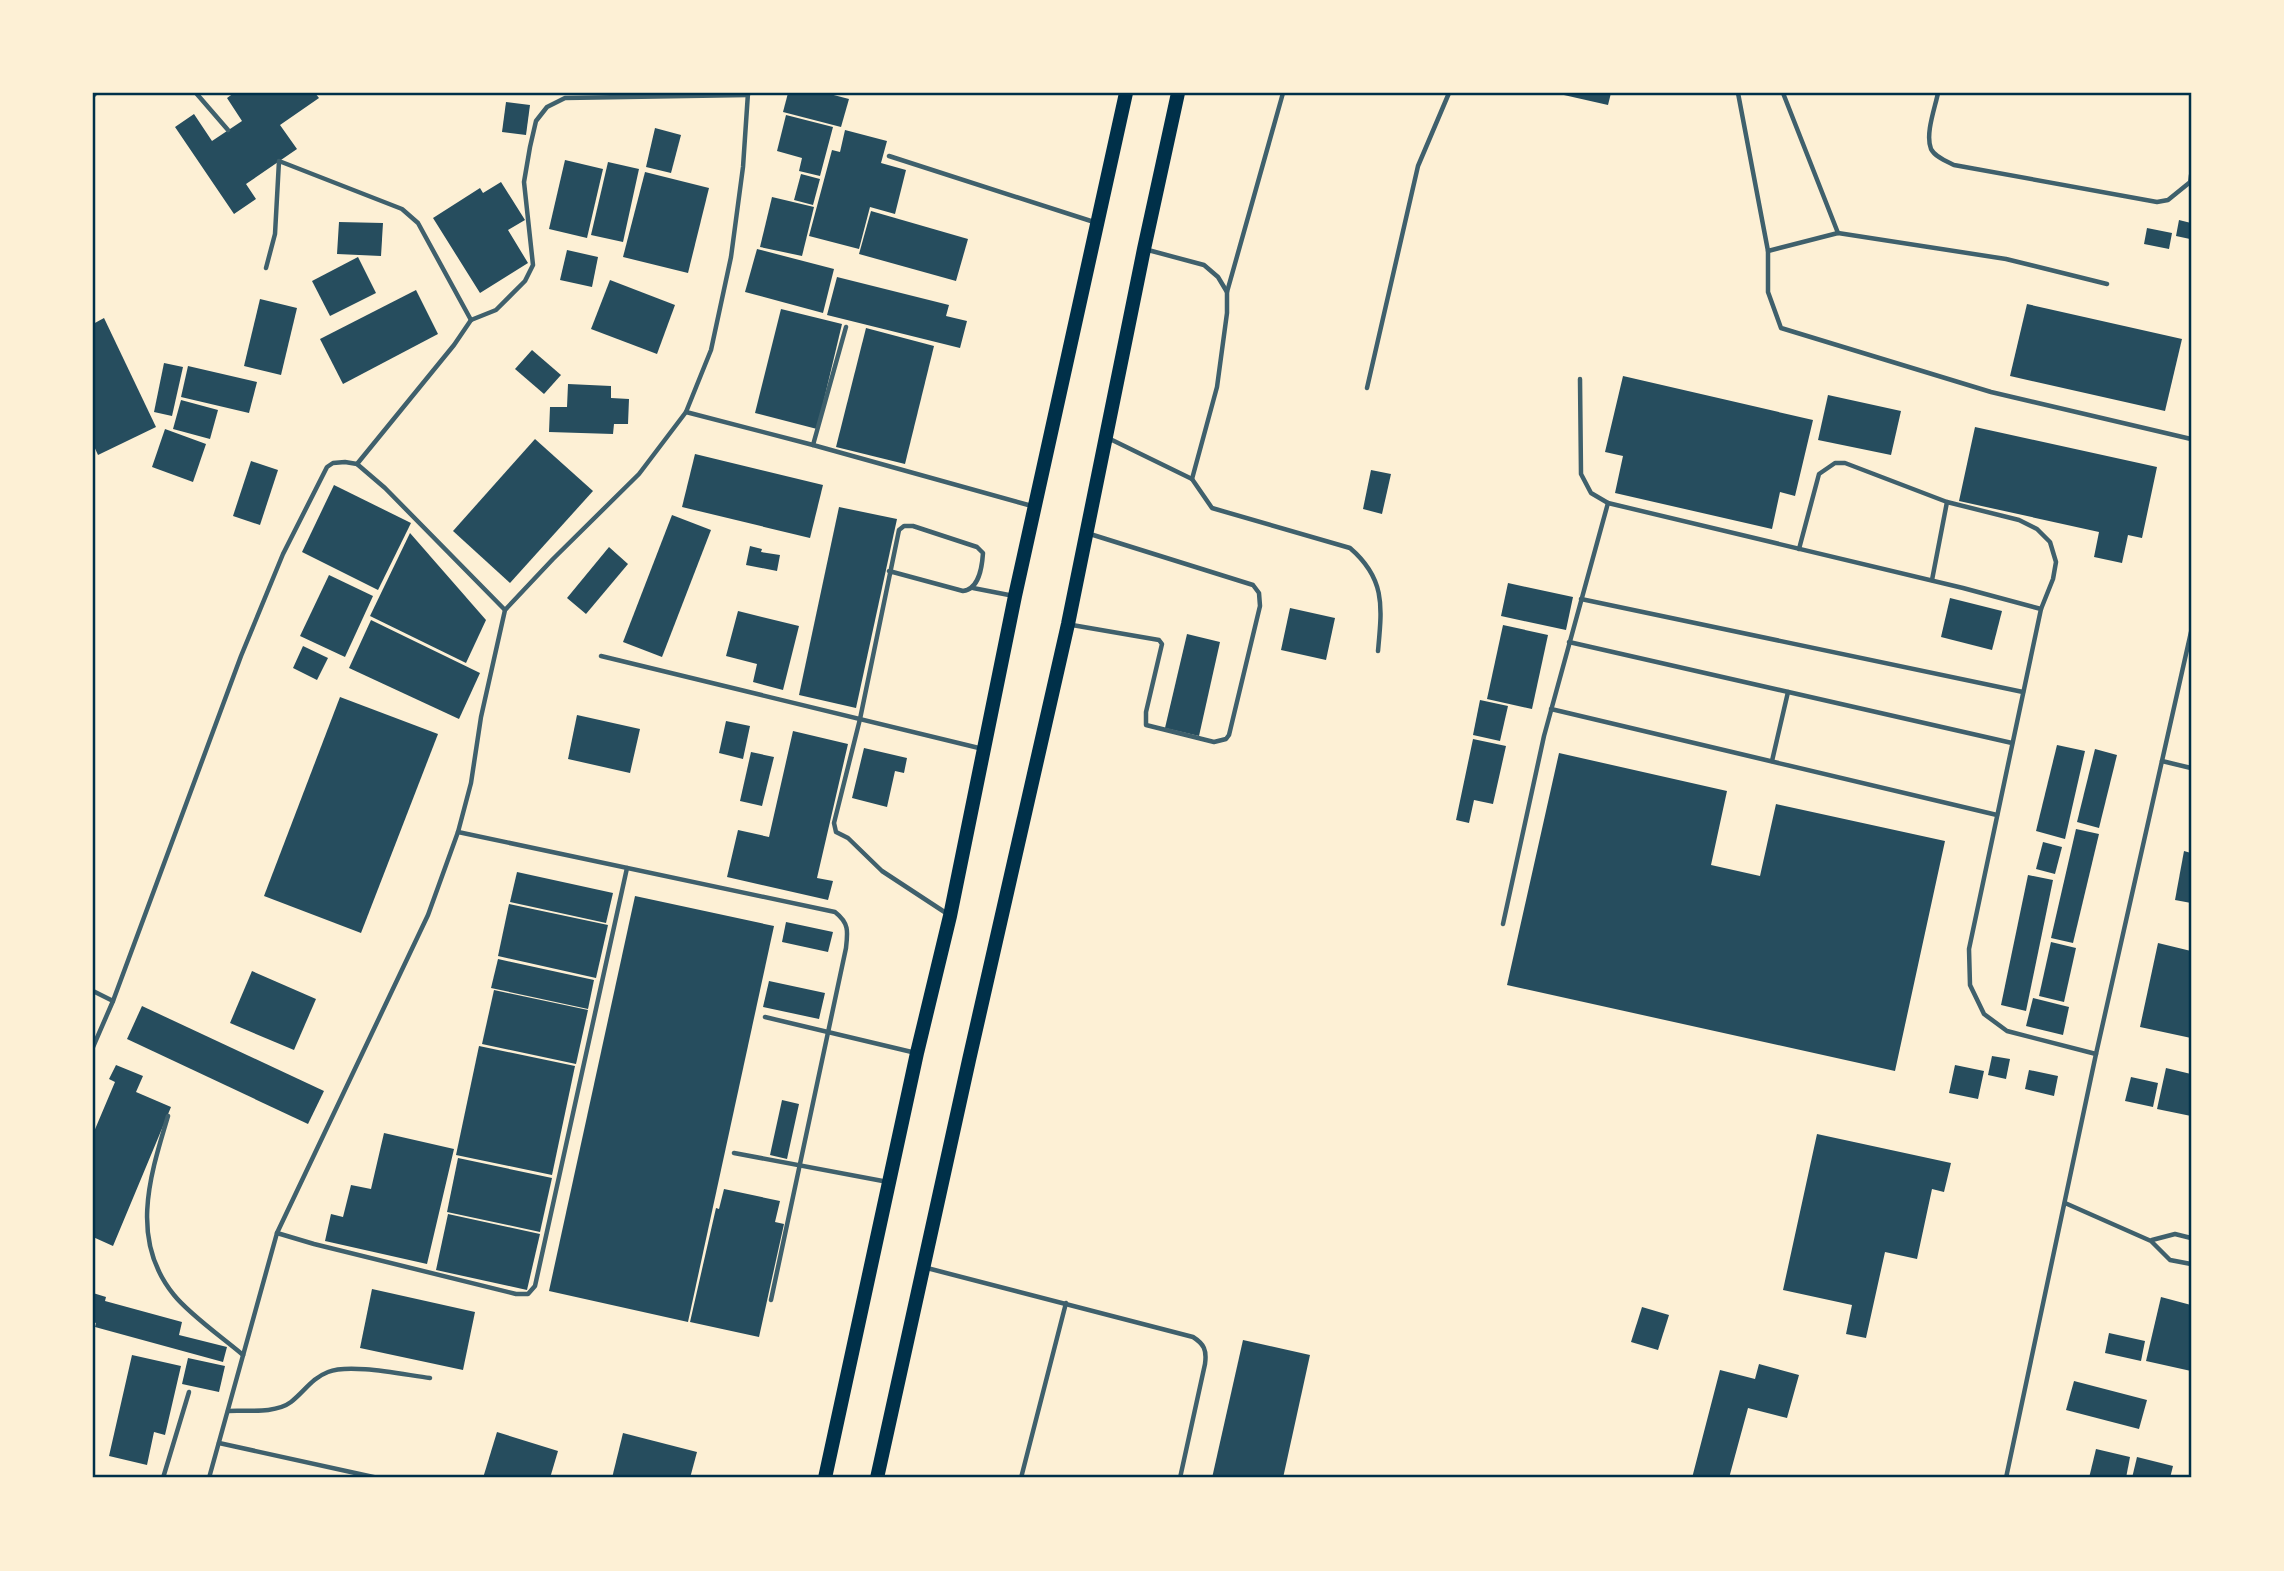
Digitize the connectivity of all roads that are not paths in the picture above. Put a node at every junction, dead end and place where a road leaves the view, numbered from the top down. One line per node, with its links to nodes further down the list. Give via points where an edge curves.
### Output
1 (195, 93): 10 (lane)
2 (1126, 93): 14 (main road)
3 (1178, 93): 16 (main road)
4 (1283, 93): 20 (lane)
5 (1449, 93): 24 (lane, via 1418,166)
6 (1738, 93): 17 (lane)
7 (1783, 93): 15 (lane)
8 (1938, 93): 13 (lane, via 1931,148 1954,165 2157,202 2168,200)
9 (748, 94): 21 (lane, via 565,98 547,107 536,121 524,182 533,265 525,282 496,310); 25 (lane, via 732,257 711,350)
10 (228, 130)
11 (889, 156): 14 (lane)
12 (2191, 175): 13 (lane)
13 (2190, 183)
14 (1098, 223): 33 (main road)
15 (1838, 233): 17 (lane); 19 (lane, via 2006,259)
16 (1144, 249): 20 (lane, via 1203,265); 26 (main road)
17 (1768, 251): 27 (lane, via 1768,292 1781,328 1991,392)
18 (266, 268): 21 (lane, via 275,234 279,161 411,215)
19 (2107, 284)
20 (1227, 292): 30 (lane, via 1217,387)
21 (471, 320): 29 (lane)
22 (846, 327): 28 (lane)
23 (1580, 379): 32 (lane, via 1581,474 1591,493)
24 (1367, 388)
25 (687, 412): 28 (lane); 42 (lane, via 639,474)
26 (1106, 437): 30 (lane); 34 (main road)
27 (2191, 439)
28 (813, 445): 33 (lane)
29 (357, 464): 42 (lane); 63 (lane, via 327,467 283,554)
30 (1192, 479): 46 (lane, via 1212,508 1350,548 1366,562 1378,587)
31 (1947, 502): 35 (lane, via 1835,463 1819,474); 37 (lane); 41 (lane, via 2019,520 2050,542 2056,562)
32 (1608, 503): 35 (lane); 40 (lane)
33 (1036, 508): 39 (main road)
34 (1085, 533): 43 (main road); 43 (lane, via 1253,585 1259,593 1260,606 1229,735 1214,742 1146,725 1162,644 1159,640)
35 (1799, 549): 37 (lane)
36 (889, 571): 38 (lane, via 962,591); 38 (lane, via 899,530 914,526 981,550); 51 (lane)
37 (1932, 580): 41 (lane)
38 (973, 588): 39 (lane)
39 (1015, 596): 53 (main road)
40 (1581, 599): 45 (lane); 49 (lane)
41 (2041, 609): 49 (lane)
42 (505, 610): 58 (lane)
43 (1068, 624): 79 (main road)
44 (2191, 632): 55 (lane)
45 (1569, 642): 48 (lane); 50 (lane)
46 (1378, 651)
47 (601, 656): 51 (lane)
48 (1788, 692): 52 (lane); 54 (lane)
49 (2023, 692): 52 (lane)
50 (1551, 709): 54 (lane); 61 (lane)
51 (860, 719): 53 (lane); 60 (lane, via 834,823 836,832 882,871)
52 (2012, 743): 57 (lane)
53 (984, 750): 60 (main road)
54 (1772, 761): 57 (lane)
55 (2162, 761): 56 (lane); 69 (lane)
56 (2191, 768)
57 (1997, 815): 69 (lane, via 1969,949 1970,985 1984,1014 2007,1031)
58 (458, 831): 59 (lane); 75 (lane, via 428,915)
59 (626, 868): 65 (lane, via 835,912 845,919 849,929); 75 (lane, via 535,1286 528,1294)
60 (950, 916): 68 (main road)
61 (1503, 925)
62 (93, 991): 63 (lane)
63 (113, 1001): 66 (lane)
64 (765, 1017): 65 (lane)
65 (827, 1032): 68 (lane); 72 (lane)
66 (94, 1041): 67 (lane)
67 (93, 1047)
68 (917, 1053): 73 (main road)
69 (2096, 1054): 74 (lane)
70 (167, 1116): 82 (lane, via 152,1168 145,1218 150,1247 159,1273 175,1297)
71 (734, 1153): 72 (lane)
72 (798, 1165): 73 (lane); 80 (lane)
73 (889, 1182): 90 (main road)
74 (2065, 1203): 77 (lane); 94 (lane)
75 (277, 1233): 82 (lane)
76 (2191, 1238): 77 (lane, via 2175,1234)
77 (2151, 1241): 78 (lane, via 2170,1259)
78 (2191, 1264)
79 (923, 1267): 81 (lane); 91 (main road)
80 (771, 1300)
81 (1066, 1303): 92 (lane); 93 (lane, via 1193,1336 1203,1343 1205,1364)
82 (243, 1355): 85 (lane)
83 (430, 1378): 85 (lane, via 343,1368 312,1381 282,1407)
84 (189, 1392): 87 (lane)
85 (228, 1411): 86 (lane)
86 (219, 1443): 88 (lane); 89 (lane)
87 (163, 1478)
88 (209, 1478)
89 (378, 1478)
90 (825, 1478)
91 (877, 1478)
92 (1021, 1478)
93 (1180, 1478)
94 (2006, 1478)

